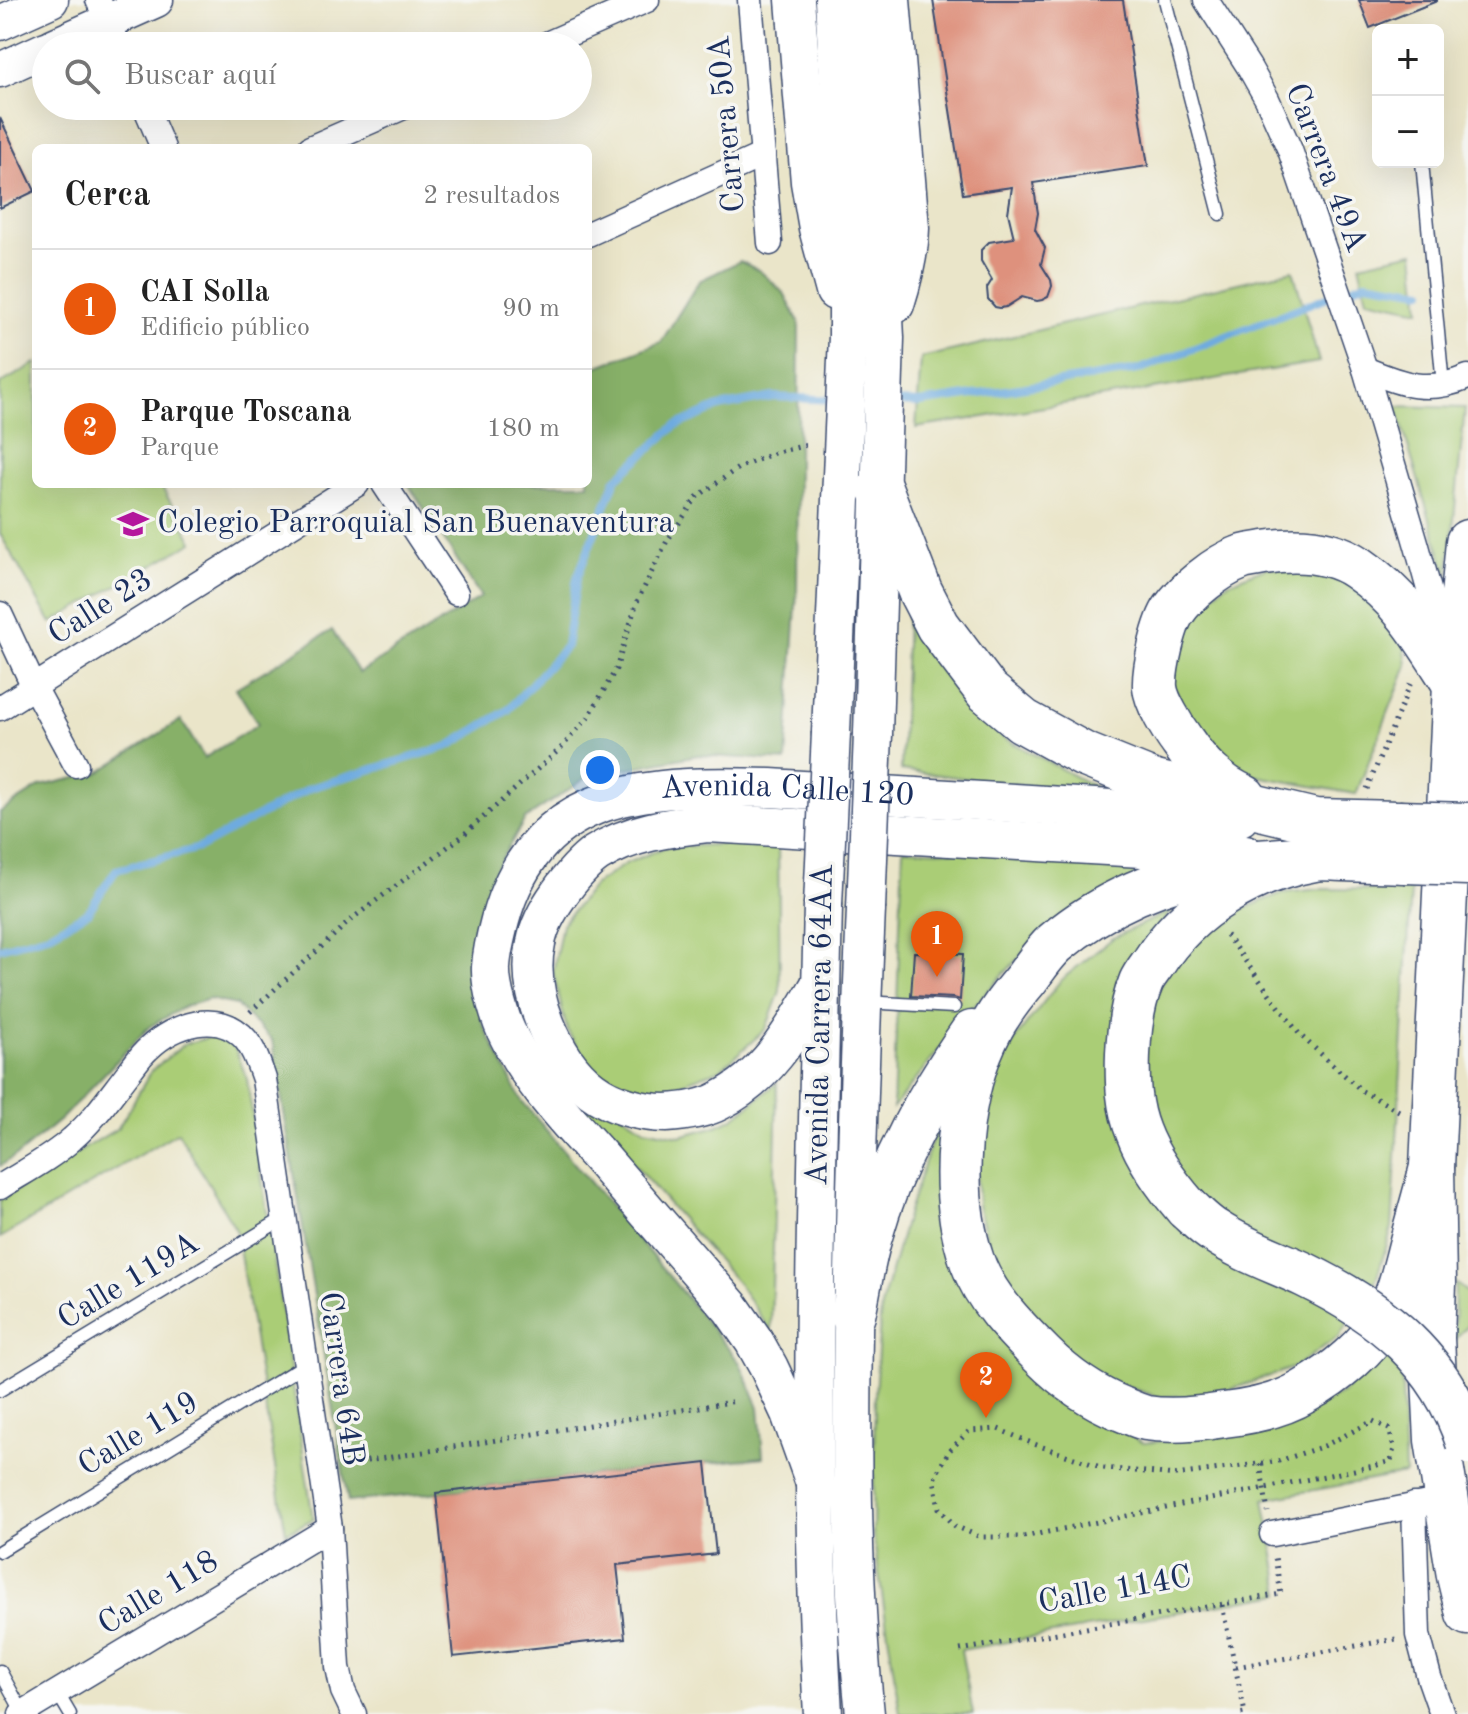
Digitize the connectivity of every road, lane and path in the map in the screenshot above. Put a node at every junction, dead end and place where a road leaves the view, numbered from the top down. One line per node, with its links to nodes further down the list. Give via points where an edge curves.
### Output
1 (51, 0): 11 (main road)
2 (156, 0): 12 (main road)
3 (647, 0): 14 (street)
4 (750, 0): 21 (street, Carrera 50A)
5 (795, 0): 26 (main road, via 814,203 825,255)
6 (834, 0): 26 (main road, via 848,222)
7 (864, 0): 26 (main road, via 872,82)
8 (891, 0): 26 (main road, via 909,249 906,268)
9 (1165, 0): 23 (lane)
10 (1206, 0): 27 (street, Carrera 49A, via 1267,99 1290,150)
11 (0, 23)
12 (108, 23): 13 (main road)
13 (86, 32)
14 (574, 32)
15 (32, 55): 16 (main road)
16 (0, 70)
17 (151, 120): 19 (street)
18 (374, 120): 20 (street)
19 (161, 144)
20 (319, 144)
21 (763, 155): 24 (street); 25 (street, Carrera 50A)
22 (1423, 168): 29 (lane)
23 (1220, 214)
24 (592, 232)
25 (770, 243)
26 (867, 337): 33 (main road, Avenida Carrera 64AA, via 882,437); 48 (main road, Avenida Carrera 64AA, bridge, via 845,443)
27 (1365, 369): 29 (street, via 1415,387); 37 (street, Carrera 49A, via 1417,546)
28 (1468, 377): 29 (street)
29 (1443, 385)
30 (807, 445): 51 (path, via 738,468 697,497 667,541 637,602 616,669 588,718 461,837 353,918)
31 (351, 488): 38 (street, Calle 23)
32 (387, 488): 35 (street)
33 (880, 488): 43 (highway, via 938,626 987,691 1023,721 1083,754); 49 (main road, Avenida Carrera 64AA, bridge)
34 (1468, 542): 37 (highway)
35 (456, 593)
36 (0, 614): 38 (street)
37 (1434, 680): 41 (path); 43 (highway, via 1412,618 1355,566 1322,552 1285,550 1241,557 1202,580 1173,612 1160,649 1155,688 1171,726 1197,762 1228,790 1268,807); 53 (highway)
38 (34, 687): 39 (street, Calle 23); 40 (street)
39 (0, 708)
40 (76, 765)
41 (1367, 790)
42 (1468, 825): 44 (highway, Avenida Calle 120, bridge)
43 (1316, 840): 44 (highway, Avenida Calle 120); 47 (highway, via 1165,882 1122,900); 48 (main road, Avenida Calle 120, via 691,825 637,835 596,854 569,879 550,907 536,943 533,978 554,1045 577,1075 615,1103 650,1113 683,1112 718,1102 748,1082 779,1052); 63 (highway, Avenida Calle 120, bridge, via 1208,905 1160,953 1142,981 1134,1007 1128,1041 1130,1107 1150,1158 1169,1187 1214,1231 1376,1315 1398,1334 1432,1372 1461,1421); 65 (main road, Avenida Calle 120, via 770,788 700,786 612,798 580,812 549,832 522,864 506,897 491,970 508,1036 536,1084 754,1341 790,1413)
44 (1402, 842): 45 (highway, Avenida Calle 120, bridge)
45 (1468, 863)
46 (1222, 930): 52 (path, via 1300,1035 1362,1091)
47 (1053, 945): 53 (highway, via 992,1026 972,1076 962,1122 959,1188 973,1263 990,1295 1015,1328 1075,1385 1143,1417 1171,1420 1239,1413 1304,1393 1343,1365 1386,1317); 57 (highway, via 992,1005 903,1146 869,1237)
48 (821, 983): 65 (main road, Avenida Carrera 64AA)
49 (862, 1002): 50 (lane); 57 (main road, Avenida Carrera 64AA)
50 (954, 1007)
51 (230, 1027): 54 (street, via 194,1023 168,1034 147,1050 71,1140); 55 (street, Carrera 64B, via 255,1053 264,1079)
52 (1408, 1116)
53 (1432, 1167): 56 (highway); 63 (highway, via 1432,1338)
54 (0, 1187)
55 (284, 1218): 59 (street, Carrera 64B); 60 (lane, Calle 119A)
56 (1468, 1268)
57 (853, 1315): 83 (main road, Avenida Carrera 64AA, via 853,1550)
58 (1468, 1351): 63 (highway, via 1452,1379)
59 (306, 1364): 64 (street, Carrera 64B); 69 (lane, Calle 119)
60 (0, 1390)
61 (737, 1401): 64 (path)
62 (1373, 1421): 62 (path, via 1279,1461 1176,1475 1103,1468 998,1429 969,1431 948,1452 934,1479 939,1508 955,1526 980,1537 1023,1537 1391,1461 1389,1429)
63 (1453, 1441): 66 (highway)
64 (321, 1469): 67 (street, Carrera 64B)
65 (815, 1483): 82 (main road, Avenida Carrera 64AA)
66 (1430, 1502): 68 (street); 72 (highway); 73 (street)
67 (330, 1528): 77 (street, Calle 118); 78 (street, Carrera 64B, via 338,1667)
68 (1272, 1534)
69 (0, 1551)
70 (1281, 1594): 71 (path, Calle 114C)
71 (1222, 1605): 74 (path, Calle 114C); 75 (path)
72 (1468, 1613)
73 (1418, 1635): 75 (path); 84 (street)
74 (960, 1650)
75 (1236, 1667): 80 (path)
76 (0, 1671): 79 (lane)
77 (57, 1692): 79 (street, Calle 118); 81 (lane)
78 (348, 1712)
79 (22, 1713)
80 (1242, 1713)
81 (70, 1714)
82 (823, 1714)
83 (865, 1714)
84 (1442, 1714)

